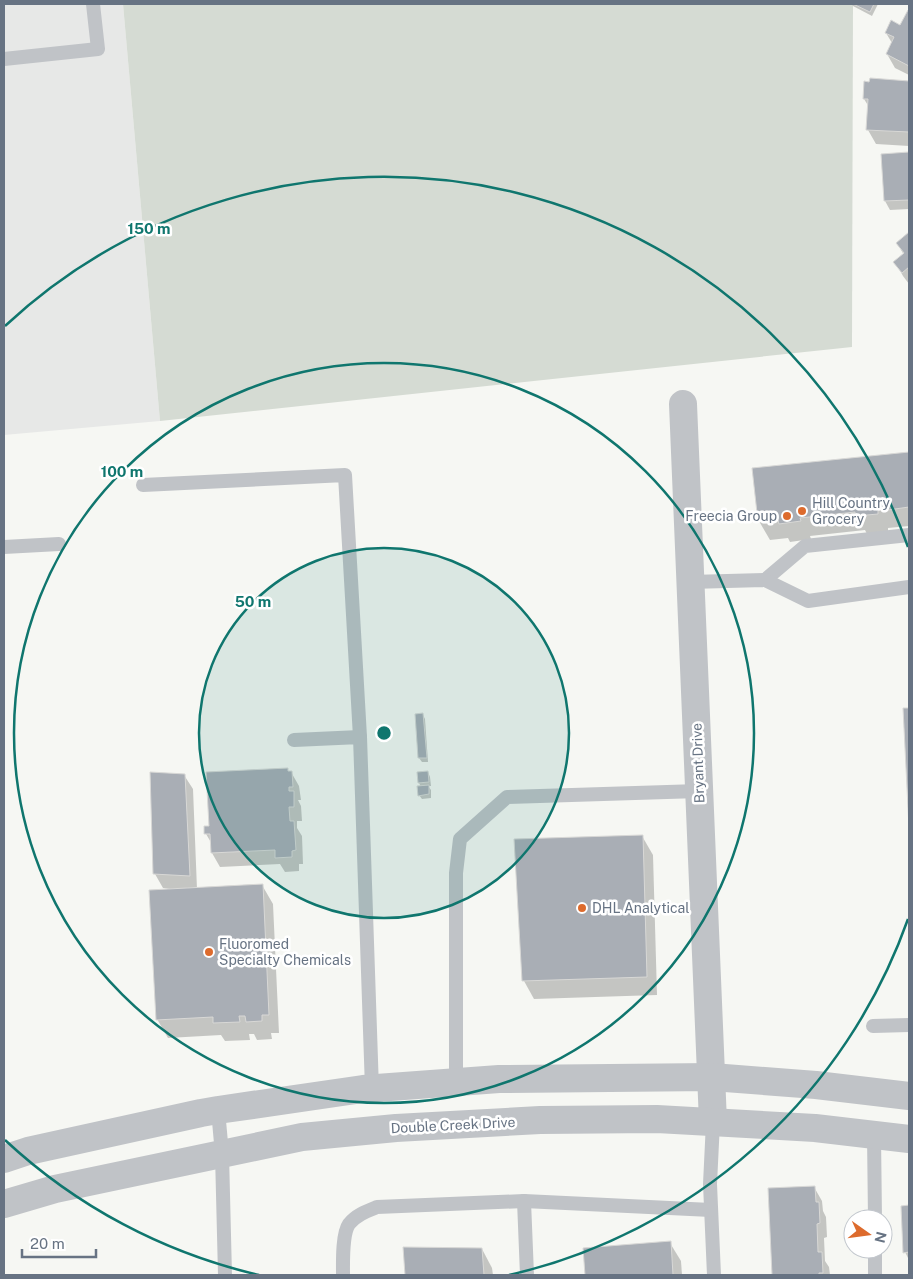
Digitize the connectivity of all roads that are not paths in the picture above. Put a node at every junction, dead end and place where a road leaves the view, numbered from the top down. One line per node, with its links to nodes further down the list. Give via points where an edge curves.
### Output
1 (93, 4): 2 (lane, via 98,49)
2 (4, 59)
3 (683, 404): 9 (street, Bryant Drive)
4 (143, 485): 11 (lane, via 345,474)
5 (909, 535): 8 (lane, via 804,546)
6 (60, 544): 7 (lane)
7 (4, 547)
8 (765, 580): 9 (lane); 10 (lane, via 808,600)
9 (690, 582): 13 (street, Bryant Drive)
10 (909, 587)
11 (360, 737): 12 (lane); 18 (lane)
12 (294, 740)
13 (699, 791): 16 (street, Bryant Drive); 17 (lane, via 507,797 460,839 456,872)
14 (909, 1025): 15 (lane)
15 (873, 1026)
16 (712, 1077): 17 (street); 19 (street); 21 (street, Bryant Drive)
17 (456, 1082): 18 (street)
18 (372, 1089): 20 (street)
19 (909, 1096)
20 (218, 1110): 24 (lane); 25 (street)
21 (713, 1122): 22 (street, Double Creek Drive); 24 (street, Double Creek Drive, via 540,1120 406,1128 302,1137); 29 (lane)
22 (874, 1135): 23 (street, Double Creek Drive); 28 (lane)
23 (909, 1139)
24 (222, 1154): 27 (street, Double Creek Drive, via 55,1189); 31 (lane)
25 (4, 1159)
26 (524, 1201): 29 (lane); 32 (lane, via 377,1207 348,1225 342,1256); 33 (lane)
27 (4, 1204)
28 (875, 1209)
29 (711, 1210): 34 (lane)
30 (875, 1259): 35 (lane)
31 (225, 1275)
32 (343, 1275)
33 (527, 1275)
34 (714, 1275)
35 (876, 1275)

